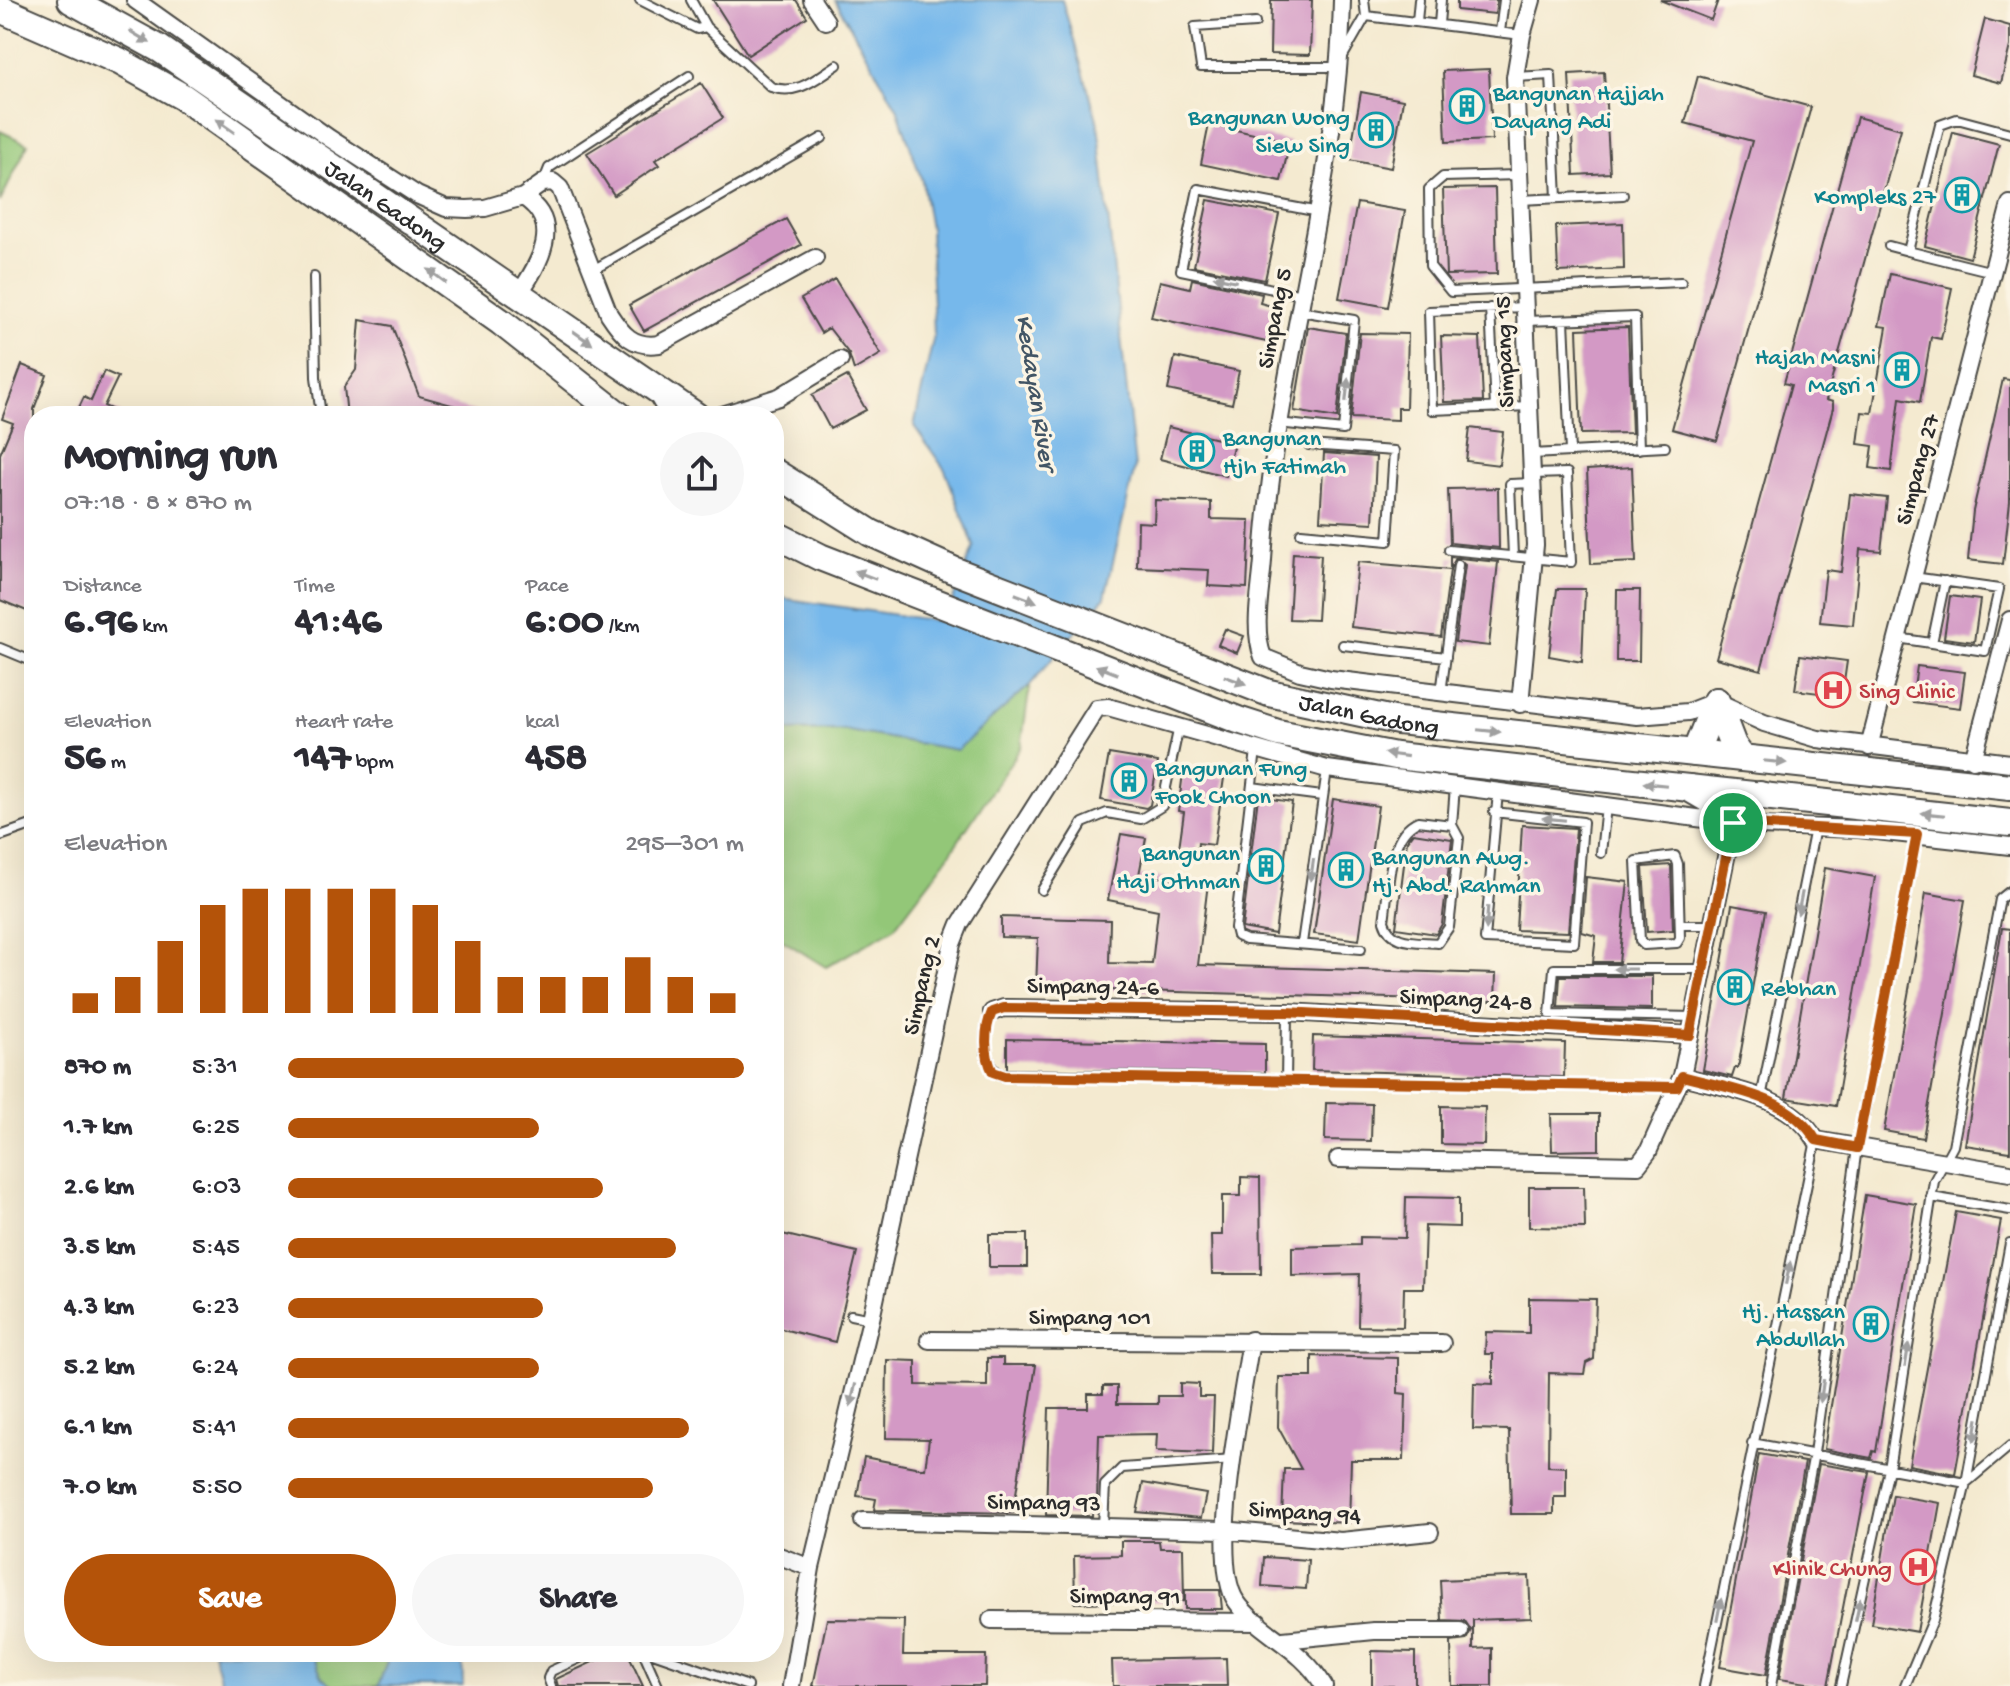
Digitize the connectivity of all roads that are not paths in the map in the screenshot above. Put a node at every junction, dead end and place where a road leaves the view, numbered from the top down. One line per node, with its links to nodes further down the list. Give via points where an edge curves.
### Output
1 (71, 0): 42 (main road, Jalan Gadong, one-way to 42, via 160,49)
2 (135, 0): 30 (street, via 417,195 446,208 467,209)
3 (640, 0): 18 (lane, via 697,29)
4 (691, 0): 18 (lane)
5 (812, 0): 14 (street)
6 (1342, 0): 21 (street, Simpang 5)
7 (1364, 0): 13 (lane)
8 (1419, 0): 15 (lane)
9 (1441, 0): 17 (lane)
10 (1504, 0): 19 (lane)
11 (1532, 0): 20 (street, Simpang 15)
12 (0, 9): 47 (main road, Jalan Gadong, one-way to 12, via 183,97 119,61)
13 (1366, 16): 15 (lane); 21 (lane)
14 (826, 21)
15 (1417, 21): 17 (lane)
16 (1255, 23): 21 (lane, via 1195,27 1201,67)
17 (1439, 24): 19 (lane)
18 (706, 27): 22 (lane, via 771,87 785,92)
19 (1500, 32): 20 (lane)
20 (1522, 35): 24 (street, Simpang 15)
21 (1339, 64): 34 (street, Simpang 5)
22 (837, 65)
23 (689, 76): 28 (lane, via 549,168)
24 (1515, 77): 27 (street, Simpang 15); 31 (lane, via 1551,75)
25 (2010, 133): 36 (lane, via 1957,119 1940,125)
26 (822, 138): 38 (lane)
27 (1519, 175): 32 (street, Simpang 15); 44 (lane, via 1435,181 1428,199 1430,266 1451,292)
28 (543, 183): 30 (street); 38 (street, via 560,188)
29 (1623, 195): 31 (lane)
30 (523, 197): 42 (street, via 535,204 547,231 545,247)
31 (1557, 198): 32 (lane)
32 (1520, 200): 44 (street, Simpang 15)
33 (2010, 204): 39 (street, Simpang 27)
34 (1319, 212): 43 (street, Simpang 5); 43 (lane, one-way to 34, via 1181,270 1198,189)
35 (1889, 246): 36 (lane)
36 (1908, 251): 39 (lane)
37 (815, 258): 38 (street, via 647,346 634,343 609,314)
38 (593, 270)
39 (1993, 272): 71 (street, Simpang 27)
40 (314, 277): 50 (lane)
41 (1681, 282): 44 (lane)
42 (519, 294): 47 (main road); 49 (main road, Jalan Gadong, one-way to 49)
43 (1300, 303): 57 (street, Simpang 5); 57 (lane, one-way to 43, via 1343,430 1354,320)
44 (1525, 306): 45 (lane); 46 (lane); 55 (street, Simpang 15)
45 (1490, 308): 56 (lane); 56 (lane, via 1429,311 1432,410)
46 (1564, 320): 60 (lane, via 1635,317); 61 (lane)
47 (501, 322): 51 (main road, Jalan Gadong)
48 (840, 360): 54 (street, via 779,397)
49 (640, 378): 52 (lane); 53 (main road, Jalan Gadong)
50 (320, 406)
51 (607, 406)
52 (658, 406)
53 (681, 406)
54 (751, 406)
55 (1530, 406): 56 (lane); 62 (street, Simpang 15)
56 (1495, 408)
57 (1277, 423): 80 (street, Simpang 5, via 1265,529 1259,646 1263,657 1300,672)
58 (1309, 445): 65 (lane, via 1394,451 1388,541)
59 (1665, 447): 60 (lane)
60 (1639, 449): 61 (lane)
61 (1570, 452): 62 (lane)
62 (1532, 454): 64 (street, Simpang 15)
63 (784, 478): 86 (main road, Jalan Gadong, one-way to 86, via 871,533 953,570 1269,693 1398,721)
64 (1533, 479): 68 (lane, via 1510,484); 69 (street, Simpang 15); 69 (lane, via 1567,473 1571,562)
65 (1301, 533)
66 (784, 539): 93 (main road, Jalan Gadong, one-way to 66, via 1396,756 1264,729)
67 (1449, 550): 68 (lane)
68 (1513, 556): 69 (lane)
69 (1534, 558): 82 (street, Simpang 15)
70 (1458, 565): 78 (lane)
71 (1912, 577): 72 (lane); 74 (street, Simpang 27)
72 (1945, 581): 75 (lane); 75 (lane, via 1999,589 1985,651)
73 (2010, 620): 88 (street)
74 (1897, 638): 75 (lane); 84 (street, Simpang 27)
75 (1932, 643)
76 (1343, 645): 78 (lane)
77 (0, 648): 79 (lane)
78 (1446, 657): 80 (lane)
79 (24, 658)
80 (1441, 693): 82 (street)
81 (1716, 701): 82 (street, via 1688,712 1637,716); 84 (street, via 1764,723); 86 (main road); 87 (main road)
82 (1520, 704)
83 (1180, 725): 85 (street); 109 (lane, via 1162,806 1141,819 1107,813 1083,823); 132 (street, Simpang 2, via 1097,708 960,924)
84 (1869, 747): 88 (street)
85 (1256, 750): 90 (street); 92 (lane)
86 (1695, 753): 87 (main road, Jalan Gadong)
87 (1742, 758): 94 (main road, Jalan Gadong, one-way to 94)
88 (1973, 760): 89 (street)
89 (2010, 763)
90 (1327, 769): 91 (street); 97 (lane)
91 (1455, 785): 95 (street); 102 (lane)
92 (1252, 787): 97 (lane); 113 (lane, via 1237,936)
93 (1688, 787): 96 (main road, Jalan Gadong); 100 (main road)
94 (2010, 787)
95 (1498, 791): 98 (street); 99 (lane)
96 (1760, 795): 100 (main road); 101 (main road, Jalan Gadong, one-way to 96)
97 (1322, 796): 113 (lane, one-way to 113)
98 (1606, 804): 100 (street); 108 (lane)
99 (1494, 812): 99 (lane, one-way to 99, via 1485,939 1574,943 1583,822)
100 (1733, 823): 103 (street); 112 (street)
101 (2010, 823)
102 (1452, 825): 102 (lane, via 1459,838 1445,937 1438,943 1395,939 1384,921 1399,837 1418,821)
103 (1815, 827): 105 (street); 122 (lane, one-way to 122)
104 (24, 828): 106 (lane)
105 (1917, 834): 107 (street); 124 (lane)
106 (0, 836)
107 (2010, 846)
108 (1601, 853)
109 (1042, 890)
110 (2010, 891): 126 (lane, via 2000,899 1953,1146)
111 (1681, 925): 111 (lane, via 1677,943 1640,941 1636,861 1675,856); 112 (lane)
112 (1710, 925): 115 (street)
113 (1302, 943): 114 (lane)
114 (1361, 949)
115 (1703, 969): 118 (street); 118 (lane, one-way to 118, via 1554,969 1550,1014)
116 (992, 1012): 117 (street, Simpang 24-6); 120 (lane, Simpang 24-6, via 987,1062 993,1072 1005,1076)
117 (1287, 1012): 119 (street, Simpang 24-8); 120 (lane)
118 (1694, 1017): 119 (street)
119 (1690, 1035): 121 (street)
120 (1286, 1082): 121 (lane, Simpang 24-6)
121 (1679, 1082): 122 (street); 125 (street, via 1638,1165)
122 (1761, 1098): 123 (street, via 1797,1115)
123 (1816, 1140): 124 (street); 136 (lane, one-way to 123)
124 (1857, 1148): 126 (street); 138 (lane, one-way to 138)
125 (1338, 1159)
126 (1943, 1161): 127 (street); 128 (lane)
127 (2010, 1173)
128 (1931, 1197): 129 (lane); 140 (lane, one-way to 128)
129 (2010, 1210)
130 (2010, 1243): 141 (lane, one-way to 141)
131 (851, 1315): 132 (lane)
132 (871, 1319): 147 (street, Simpang 2, one-way to 147)
133 (929, 1340): 134 (street, Simpang 101)
134 (1251, 1340): 135 (street, Simpang 101); 139 (street)
135 (1442, 1343)
136 (1752, 1443): 138 (lane); 160 (lane, one-way to 136)
137 (2010, 1446): 141 (lane)
138 (1814, 1453): 140 (lane); 161 (lane)
139 (1234, 1460): 143 (lane, via 1122,1468 1105,1485); 144 (street)
140 (1889, 1469): 141 (lane); 162 (lane, one-way to 140)
141 (1966, 1483): 163 (lane, via 1933,1620)
142 (863, 1521): 143 (street, Simpang 93)
143 (1103, 1526): 144 (street, Simpang 93)
144 (1223, 1530): 145 (street, Simpang 94, via 1341,1541); 149 (street, via 1228,1588)
145 (1430, 1532)
146 (784, 1558): 147 (street)
147 (811, 1568): 158 (street, Simpang 2)
148 (991, 1620): 149 (street, Simpang 91)
149 (1258, 1622): 151 (street)
150 (1460, 1631): 151 (street, via 1374,1631)
151 (1283, 1640): 159 (street)
152 (571, 1662): 155 (lane, via 551,1671)
153 (647, 1662): 156 (lane)
154 (679, 1662): 157 (lane)
155 (551, 1686)
156 (658, 1686)
157 (748, 1686)
158 (791, 1686)
159 (1324, 1686)
160 (1704, 1686)
161 (1771, 1686)
162 (1841, 1686)
163 (1905, 1686)

